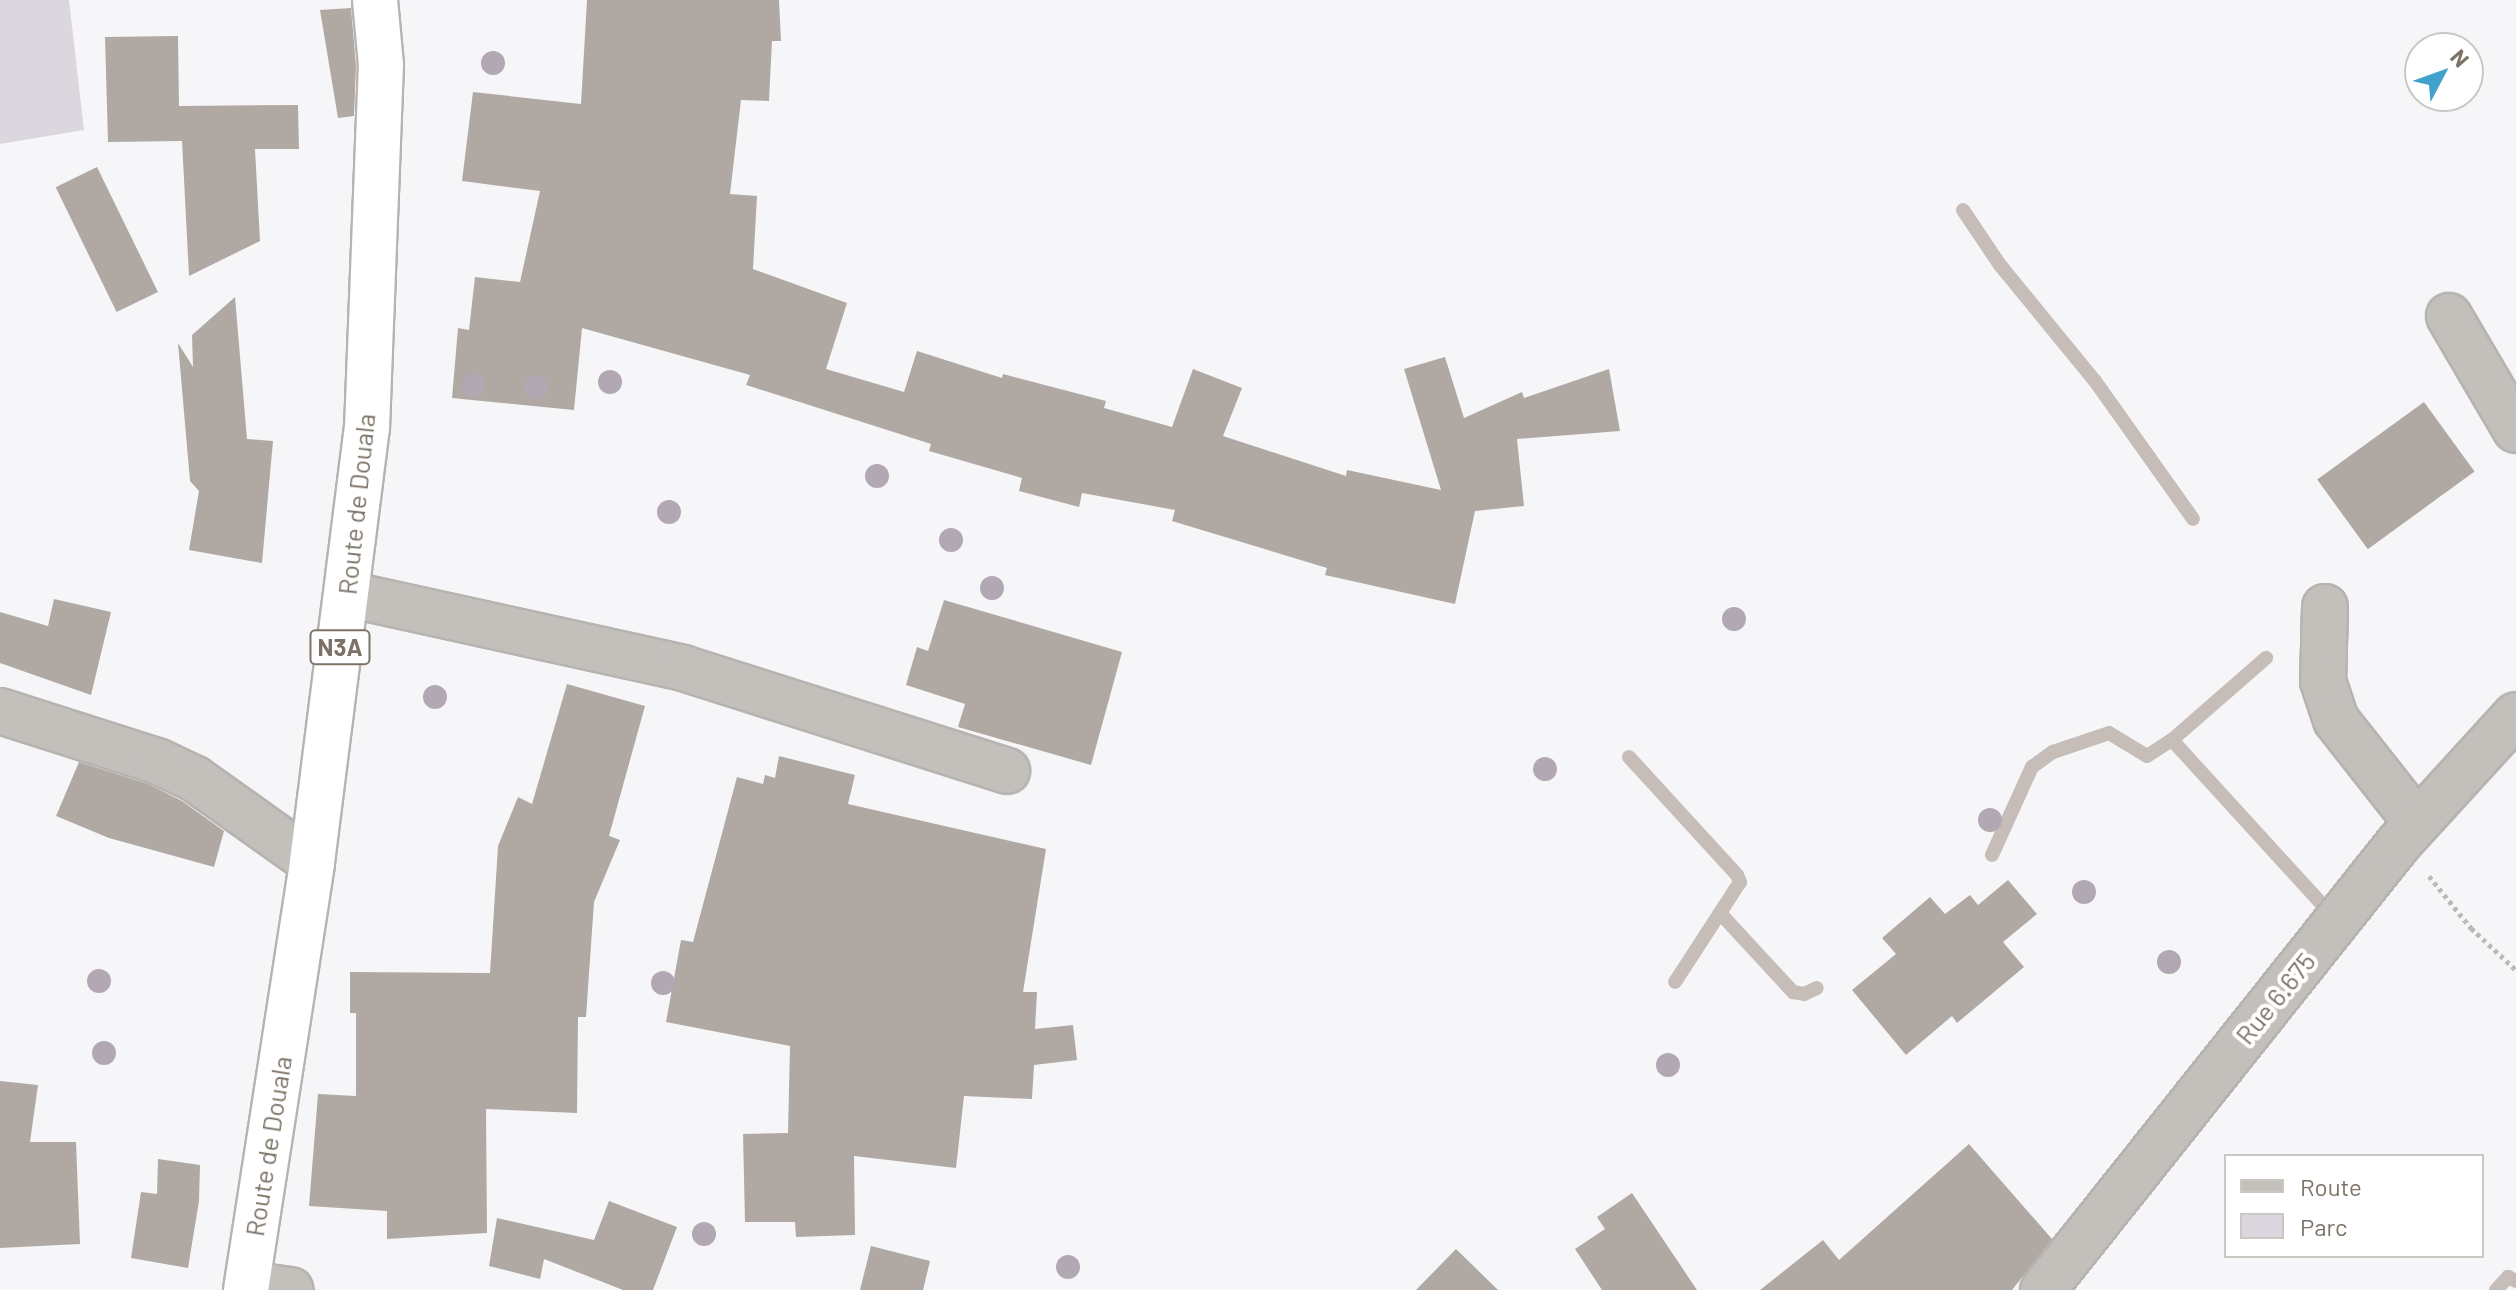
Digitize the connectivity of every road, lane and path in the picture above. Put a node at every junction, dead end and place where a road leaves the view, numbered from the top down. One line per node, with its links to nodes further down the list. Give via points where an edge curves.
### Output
1 (375, 0): 4 (highway, Route de Douala / N3A, via 381,65 367,428)
2 (2449, 316): 3 (street)
3 (2516, 430)
4 (347, 594): 8 (street, via 683,668); 10 (highway, Route de Douala / N3A)
5 (2325, 607): 9 (street, via 2323,681 2336,720)
6 (0, 711): 10 (street, via 157,761 195,779)
7 (2516, 715): 9 (street, Rue 6.675)
8 (1007, 771)
9 (2408, 833): 11 (path, via 2414,854 2471,928); 14 (street, Rue 6.675)
10 (312, 862): 12 (highway, Route de Douala / N3A)
11 (2516, 970)
12 (247, 1287): 13 (street)
13 (291, 1290)
14 (2043, 1290)

